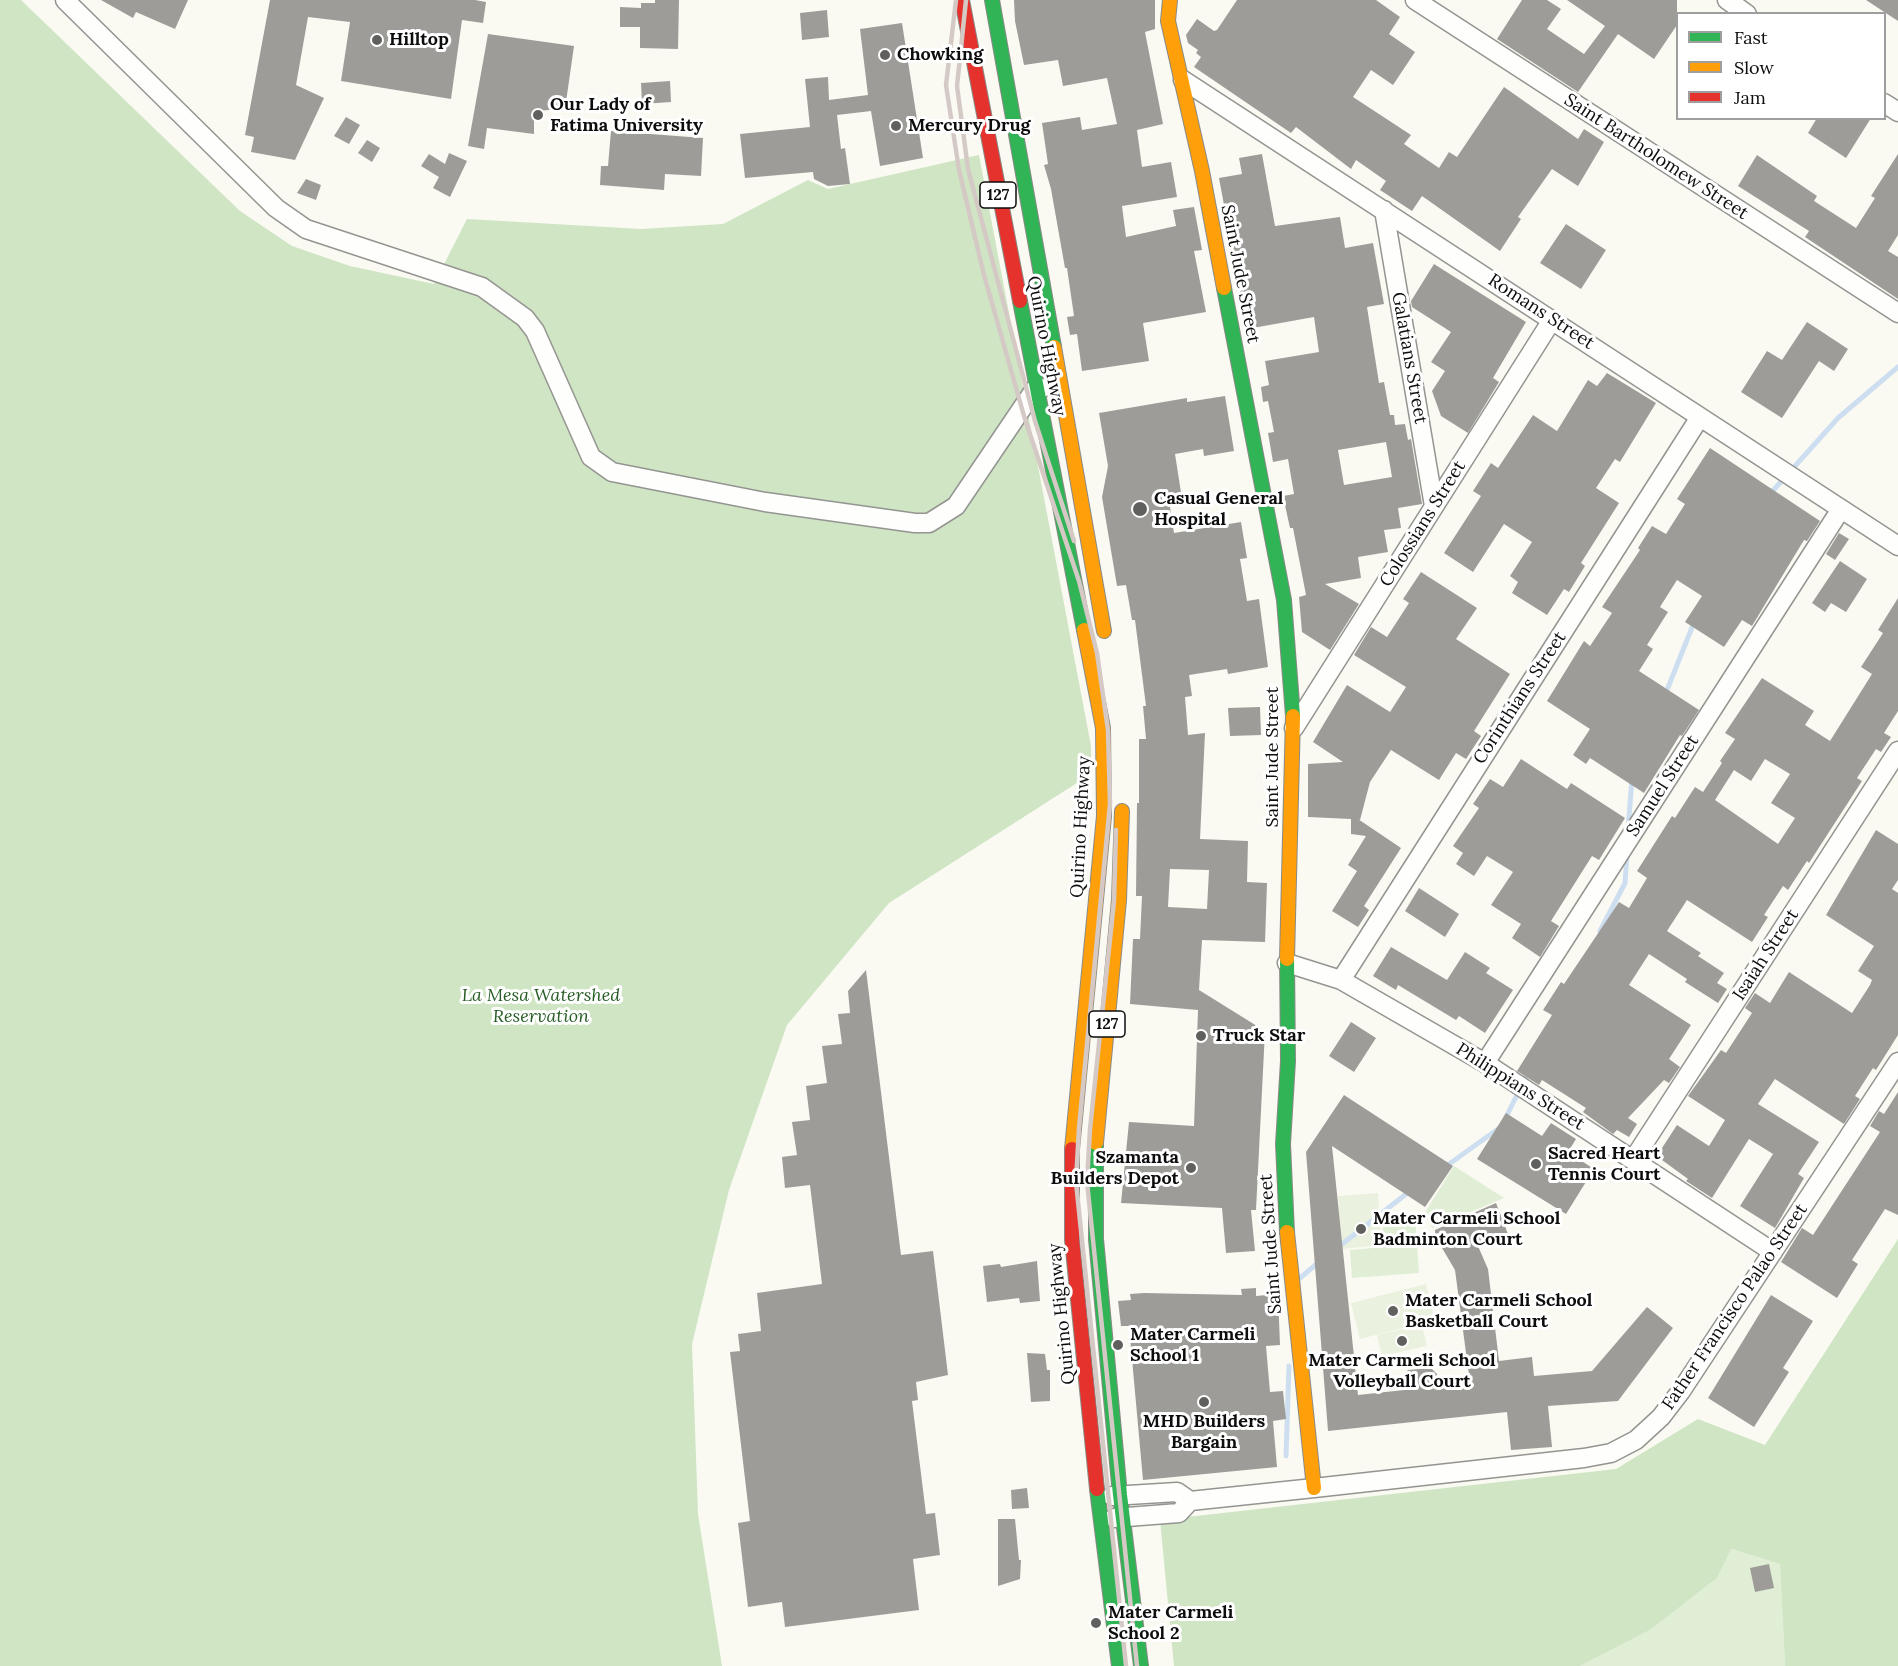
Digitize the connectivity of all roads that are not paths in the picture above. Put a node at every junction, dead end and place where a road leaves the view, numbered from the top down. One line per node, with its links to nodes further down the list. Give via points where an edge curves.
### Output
1 (65, 0): 14 (street, via 276,208 306,229 482,287 525,318 535,332 591,457 612,472 765,502 929,523 956,506)
2 (945, 0): 7 (street)
3 (992, 0): 13 (main road, Quirino Highway / 127)
4 (1170, 0): 9 (main road, Saint Jude Street, via 1168,21)
5 (1727, 0): 8 (street)
6 (1421, 2): 11 (street, Saint Bartholomew Street)
7 (963, 5): 14 (main road, Quirino Highway / 127)
8 (1744, 12)
9 (1183, 80): 10 (street, Romans Street); 20 (main road, Saint Jude Street, via 1284,600)
10 (1384, 210): 12 (street, Romans Street); 16 (street, Galatians Street)
11 (1898, 313)
12 (1552, 320): 15 (street, Romans Street); 16 (street, Colossians Street)
13 (1059, 384): 14 (street); 19 (main road, Quirino Highway / 127)
14 (1035, 389): 31 (main road, Quirino Highway / 127, via 1103,728 1104,816 1072,1128 1071,1182 1072,1240)
15 (1700, 417): 17 (street, Romans Street); 24 (street, Corinthians Street)
16 (1434, 506): 20 (street, Colossians Street)
17 (1841, 508): 18 (street, Romans Street); 26 (street, Samuel Street)
18 (1898, 546)
19 (1107, 647)
20 (1294, 728): 23 (main road, Saint Jude Street)
21 (1898, 751): 27 (street, Isaiah Street)
22 (1122, 800): 30 (main road, 127, via 1119,900 1096,1130 1095,1183 1096,1239)
23 (1287, 963): 24 (street, Philippians Street); 29 (main road, Saint Jude Street, via 1285,1216)
24 (1341, 980): 26 (street, Philippians Street)
25 (1898, 1062): 28 (street, Father Francisco Palao Street)
26 (1485, 1063): 27 (street, Philippians Street)
27 (1633, 1160): 28 (street, Philippians Street)
28 (1773, 1252): 29 (street, Father Francisco Palao Street, via 1662,1417 1636,1440 1611,1453)
29 (1314, 1488): 32 (street, Father Francisco Palao Street)
30 (1120, 1495): 31 (street, Father Francisco Palao Street); 32 (street, Father Francisco Palao Street, via 1177,1492); 33 (main road, 127)
31 (1098, 1496): 34 (main road, Quirino Highway / 127)
32 (1190, 1501): 33 (street, Father Francisco Palao Street, via 1179,1513)
33 (1124, 1518): 34 (street, Father Francisco Palao Street); 36 (main road, 127)
34 (1101, 1519): 35 (main road, Quirino Highway / 127)
35 (1119, 1666)
36 (1141, 1666)

